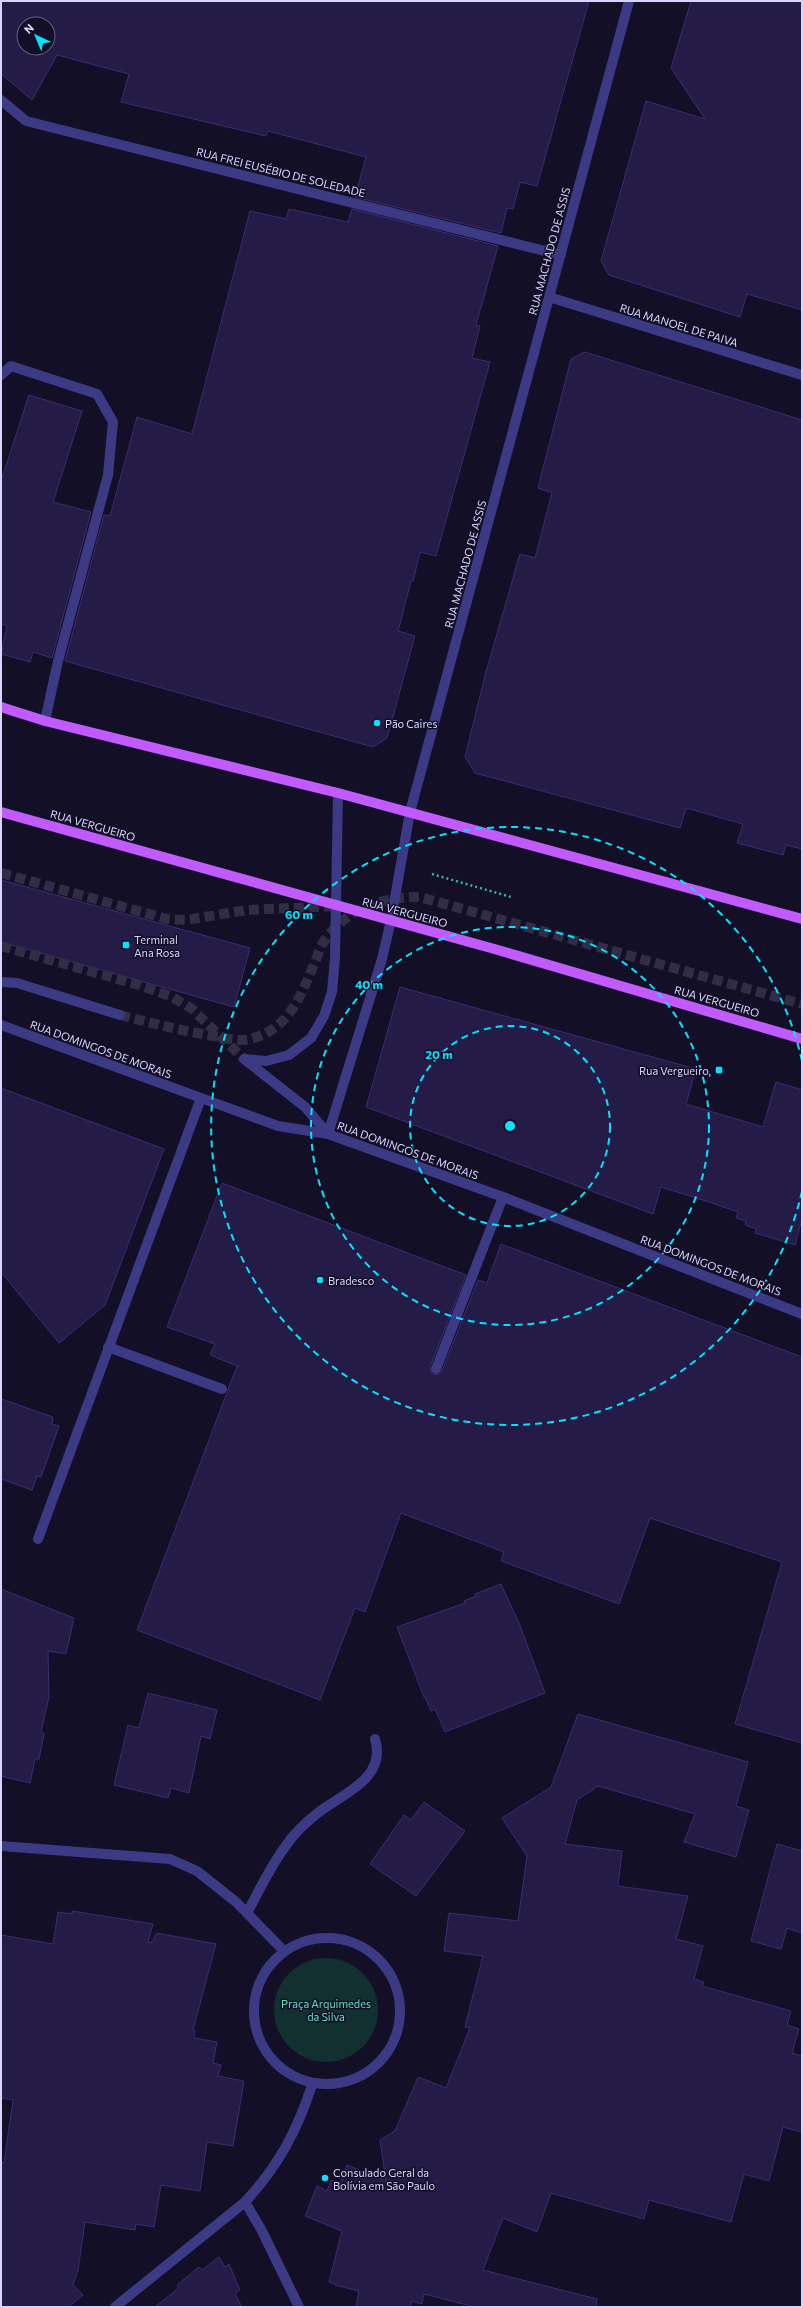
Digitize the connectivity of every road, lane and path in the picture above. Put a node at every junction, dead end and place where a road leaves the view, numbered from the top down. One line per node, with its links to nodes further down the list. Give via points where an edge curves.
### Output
1 (629, 1): 3 (street, RUA MACHADO DE ASSIS)
2 (1, 100): 3 (street, RUA FREI EUSÉBIO DE SOLEDADE, via 26,121)
3 (561, 255): 4 (street, RUA MACHADO DE ASSIS)
4 (549, 297): 6 (street, RUA MANOEL DE PAIVA); 11 (street, RUA MACHADO DE ASSIS)
5 (1, 375): 8 (street, via 11,366 97,394 113,422 108,475 58,661)
6 (802, 375)
7 (1, 707): 8 (main road)
8 (46, 721): 9 (main road)
9 (338, 793): 11 (main road); 14 (street)
10 (1, 812): 14 (main road, RUA VERGUEIRO)
11 (410, 812): 15 (main road); 16 (street, RUA MACHADO DE ASSIS)
12 (432, 874): 13 (path)
13 (510, 897)
14 (335, 906): 16 (main road, RUA VERGUEIRO); 22 (street, via 332,992 324,1016 311,1038 289,1055 266,1061 244,1059 305,1107)
15 (802, 919)
16 (391, 920): 20 (main road, RUA VERGUEIRO); 22 (street, RUA MACHADO DE ASSIS, via 382,959)
17 (1, 982): 18 (street, via 17,983)
18 (120, 1015)
19 (1, 1025): 21 (street, RUA DOMINGOS DE MORAIS)
20 (802, 1039)
21 (201, 1098): 22 (street, RUA DOMINGOS DE MORAIS, via 278,1126); 25 (street)
22 (328, 1134): 23 (street, RUA DOMINGOS DE MORAIS)
23 (503, 1197): 24 (street, RUA DOMINGOS DE MORAIS); 26 (street)
24 (802, 1314)
25 (108, 1348): 27 (street); 28 (street)
26 (436, 1369)
27 (222, 1389)
28 (38, 1539)
29 (375, 1739): 31 (street, via 378,1751 376,1764 352,1791 302,1826 284,1847)
30 (1, 1846): 31 (street, via 170,1859 197,1871)
31 (247, 1913): 32 (street)
32 (283, 1950): 33 (street, via 263,1974 255,1994 253,2014 256,2034 266,2053 279,2068); 33 (street, via 312,1938 333,1937 354,1942 373,1953 387,1968 397,1987 400,2008 398,2029 389,2049 376,2065 359,2077 347,2081)
33 (312, 2085): 34 (street, via 290,2142)
34 (245, 2202): 35 (street); 36 (street)
35 (115, 2307)
36 (299, 2307)

